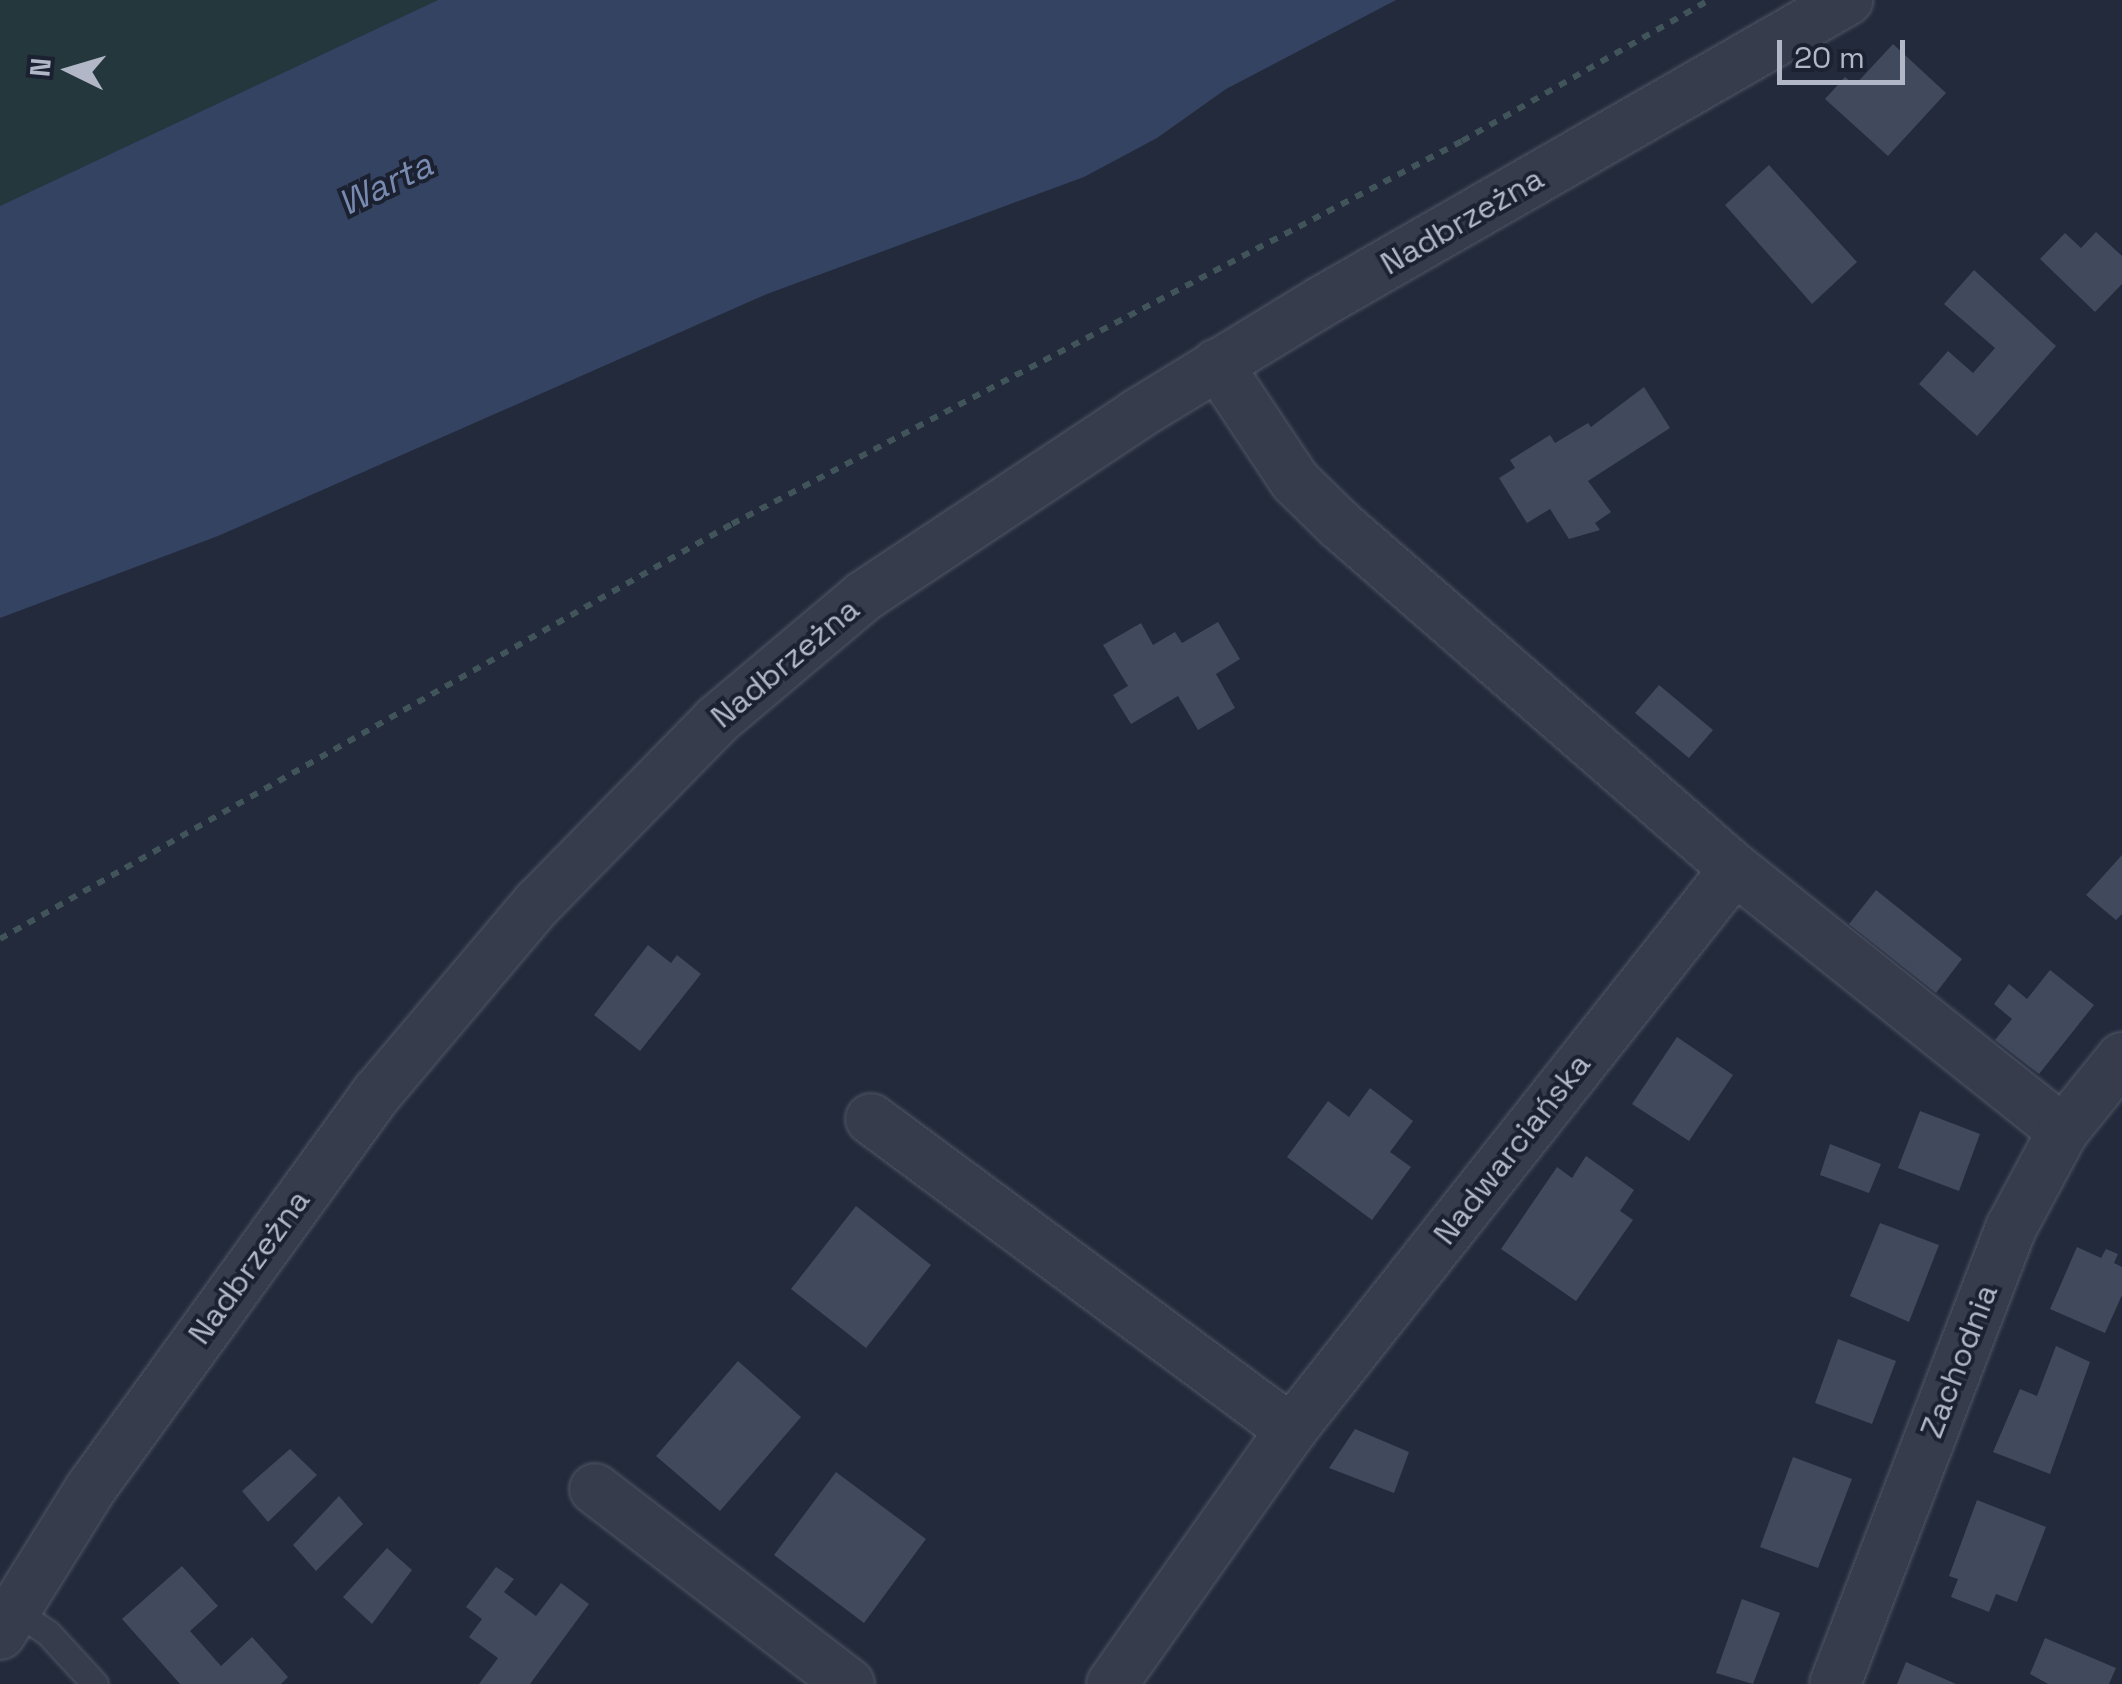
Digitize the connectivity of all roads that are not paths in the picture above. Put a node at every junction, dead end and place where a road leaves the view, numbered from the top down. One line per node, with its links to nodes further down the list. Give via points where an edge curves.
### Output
1 (1847, 0): 2 (street, Nadbrzeżna)
2 (1217, 364): 3 (street, via 1314,501); 9 (street, Nadbrzeżna, via 864,596 716,720 538,903 354,1122 91,1488)
3 (1735, 869): 6 (street); 7 (street, Nadwarciańska)
4 (2122, 1058): 6 (street, Zachodnia)
5 (871, 1119): 7 (street)
6 (2063, 1131): 13 (street, Zachodnia, via 2010,1228)
7 (1290, 1430): 12 (street, Nadwarciańska)
8 (596, 1489): 11 (street)
9 (7, 1622): 10 (lane, via 48,1633)
10 (95, 1684)
11 (849, 1684)
12 (1112, 1684)
13 (1834, 1684)

